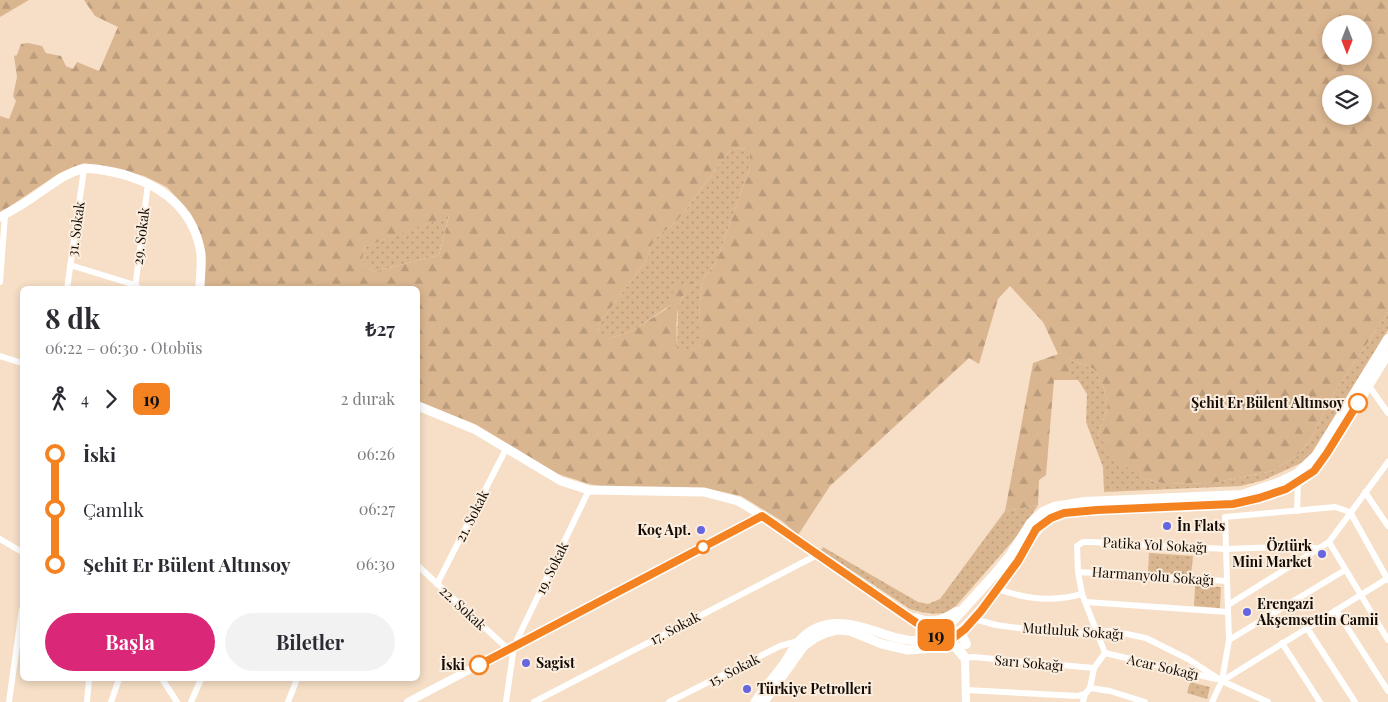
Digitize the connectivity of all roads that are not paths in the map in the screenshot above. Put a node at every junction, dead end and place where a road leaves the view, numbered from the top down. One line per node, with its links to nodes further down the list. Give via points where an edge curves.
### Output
1 (84, 169): 2 (main road); 3 (main road, via 62,176); 5 (street, 31. Sokak)
2 (148, 182): 9 (street, 29. Sokak); 10 (main road, via 185,212 201,255)
3 (2, 216): 4 (street)
4 (2, 243): 6 (street)
5 (70, 266): 7 (street, 31. Sokak); 8 (street)
6 (0, 282)
7 (67, 286)
8 (131, 286)
9 (137, 286)
10 (200, 286)
11 (1388, 339): 43 (main road, via 1317,455 1297,474 1242,495 1085,502 1054,507 1031,523 1010,556)
12 (1388, 353): 15 (main road)
13 (0, 356): 14 (street)
14 (20, 362)
15 (1369, 386): 17 (street); 20 (main road, via 1314,471)
16 (420, 407): 18 (main road, via 474,429)
17 (1388, 413)
18 (506, 449): 21 (main road, via 561,481); 38 (street, 21. Sokak)
19 (1388, 463): 22 (street)
20 (1298, 482): 23 (street); 39 (main road, via 1286,489 1233,504 1064,513 1036,529)
21 (589, 490): 25 (main road, via 704,492 738,501); 61 (street, 19. Sokak)
22 (1365, 492): 24 (street); 26 (street)
23 (1298, 510): 24 (street, via 1335,507); 29 (street, via 1225,517)
24 (1350, 512): 28 (street); 36 (street)
25 (762, 516): 32 (main road); 61 (street)
26 (1388, 526)
27 (0, 539): 31 (street)
28 (1329, 542): 30 (street); 34 (street)
29 (1226, 549): 30 (street, Patika Yol Sokağı, via 1303,546); 35 (street, Patika Yol Sokağı, via 1084,542 1077,546); 37 (street)
30 (1320, 549): 44 (street)
31 (20, 551)
32 (817, 554): 46 (main road); 83 (street, 17. Sokak)
33 (420, 568): 38 (street, 22. Sokak)
34 (1345, 570): 41 (street); 56 (street)
35 (1078, 572): 37 (street, Harmanyolu Sokağı); 40 (street)
36 (1388, 579): 41 (street)
37 (1227, 581): 44 (street)
38 (437, 584): 61 (street, 22. Sokak)
39 (998, 589): 40 (street, via 1032,598 1065,599); 47 (main road)
40 (1082, 594): 42 (street)
41 (1361, 595): 45 (street); 57 (street)
42 (1086, 602): 44 (street); 51 (street)
43 (968, 604): 49 (main road, via 942,620); 52 (main road)
44 (1228, 608): 56 (street)
45 (1336, 610): 50 (street); 73 (street)
46 (908, 616): 49 (main road)
47 (972, 621): 51 (street, Mutluluk Sokağı, via 1064,634); 53 (main road); 60 (main road)
48 (20, 623): 75 (street)
49 (924, 625): 52 (main road); 54 (main road)
50 (1307, 628): 59 (street); 93 (street)
51 (1097, 631): 62 (street); 70 (street, Mutluluk Sokağı, via 1146,638)
52 (942, 633): 53 (main road); 54 (main road); 58 (main road)
53 (959, 633): 58 (main road); 60 (main road)
54 (927, 639): 55 (main road, via 910,642 894,639 847,623 822,626)
55 (800, 640): 84 (street, 15. Sokak, via 780,646); 85 (main road)
56 (1229, 640): 70 (street)
57 (1388, 640)
58 (948, 642): 63 (main road); 86 (main road, via 934,648 908,650 850,631 826,633 804,646)
59 (1282, 643): 70 (street); 92 (street)
60 (966, 644): 63 (main road)
61 (511, 648): 81 (street); 82 (street, 19. Sokak)
62 (1105, 653): 64 (street); 70 (street, Acar Sokağı)
63 (965, 658): 64 (street, Sarı Sokağı); 72 (street)
64 (1094, 668): 71 (street)
65 (89, 681): 76 (street)
66 (118, 681): 77 (street)
67 (163, 681): 78 (street)
68 (200, 681): 79 (street)
69 (296, 681): 80 (street)
70 (1222, 681): 90 (street); 91 (street)
71 (1090, 688): 74 (street); 89 (street)
72 (966, 690): 74 (street); 87 (street)
73 (1388, 692)
74 (1084, 694): 88 (street)
75 (9, 702)
76 (87, 702)
77 (111, 702)
78 (177, 702)
79 (192, 702)
80 (288, 702)
81 (408, 702)
82 (506, 702)
83 (534, 702)
84 (669, 702)
85 (754, 702)
86 (764, 702)
87 (966, 702)
88 (1083, 702)
89 (1145, 702)
90 (1212, 702)
91 (1268, 702)
92 (1320, 702)
93 (1356, 702)

